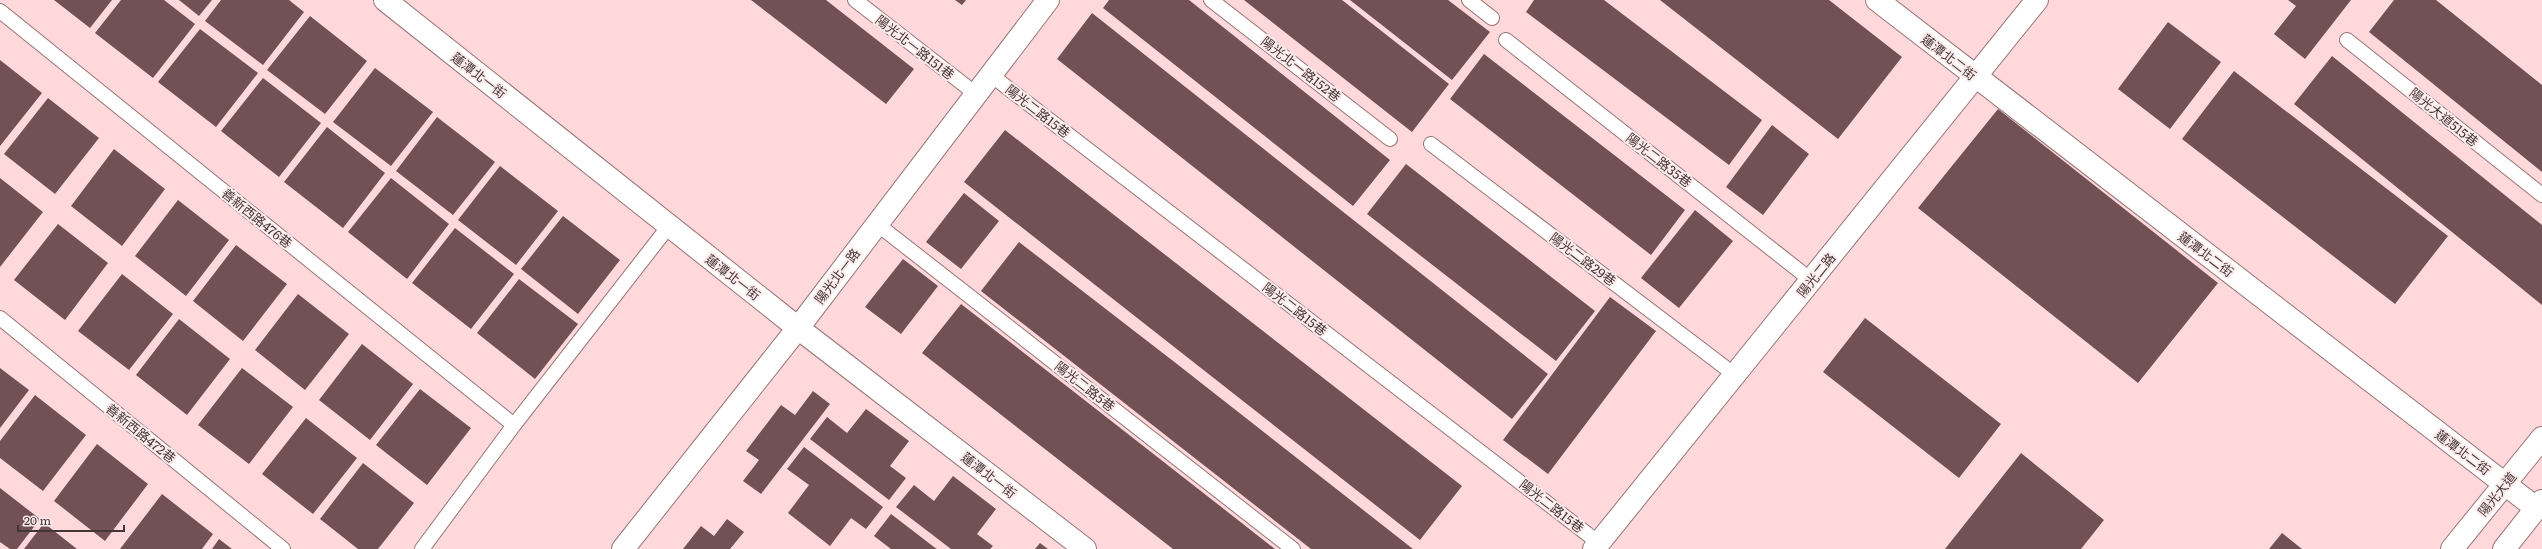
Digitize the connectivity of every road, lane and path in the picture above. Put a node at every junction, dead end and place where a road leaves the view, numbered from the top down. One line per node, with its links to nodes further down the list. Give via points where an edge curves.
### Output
1 (385, 0): 19 (street, 蓮潭北一街)
2 (855, 0): 14 (lane, 陽光北一路151巷)
3 (1048, 0): 12 (street, 陽光北一路)
4 (1212, 0): 15 (lane, 陽光北一路152巷)
5 (1469, 0): 9 (lane)
6 (1877, 0): 13 (street, 蓮潭北二街)
7 (2037, 0): 13 (street, 陽光二路)
8 (0, 11): 24 (lane, 善新西路476巷)
9 (1492, 18)
10 (1506, 40): 20 (lane, 陽光二路35巷)
11 (2347, 40): 17 (lane, 陽光大道515巷)
12 (991, 75): 14 (street, 陽光北一路); 28 (lane, 陽光二路15巷)
13 (1976, 78): 20 (street, 陽光二路); 26 (street, 蓮潭北二街)
14 (976, 94): 18 (street, 陽光北一路)
15 (1390, 139)
16 (1431, 144): 23 (lane, 陽光二路29巷)
17 (2542, 195)
18 (877, 224): 22 (street, 陽光北一路); 33 (lane, 陽光二路5巷)
19 (669, 226): 22 (street, 蓮潭北一街); 24 (lane)
20 (1811, 280): 23 (street, 陽光二路)
21 (0, 318): 29 (lane, 善新西路472巷)
22 (798, 328): 31 (street, 陽光北一路); 32 (street, 蓮潭北一街)
23 (1736, 374): 28 (street, 陽光二路)
24 (514, 425): 30 (lane)
25 (2542, 438): 26 (street, 陽光大道)
26 (2506, 484): 27 (street, 蓮潭北二街); 34 (street, 陽光大道)
27 (2539, 504): 35 (street)
28 (1597, 546)
29 (283, 549)
30 (422, 549)
31 (623, 549)
32 (1085, 549)
33 (1293, 549)
34 (2452, 549)
35 (2504, 549)

